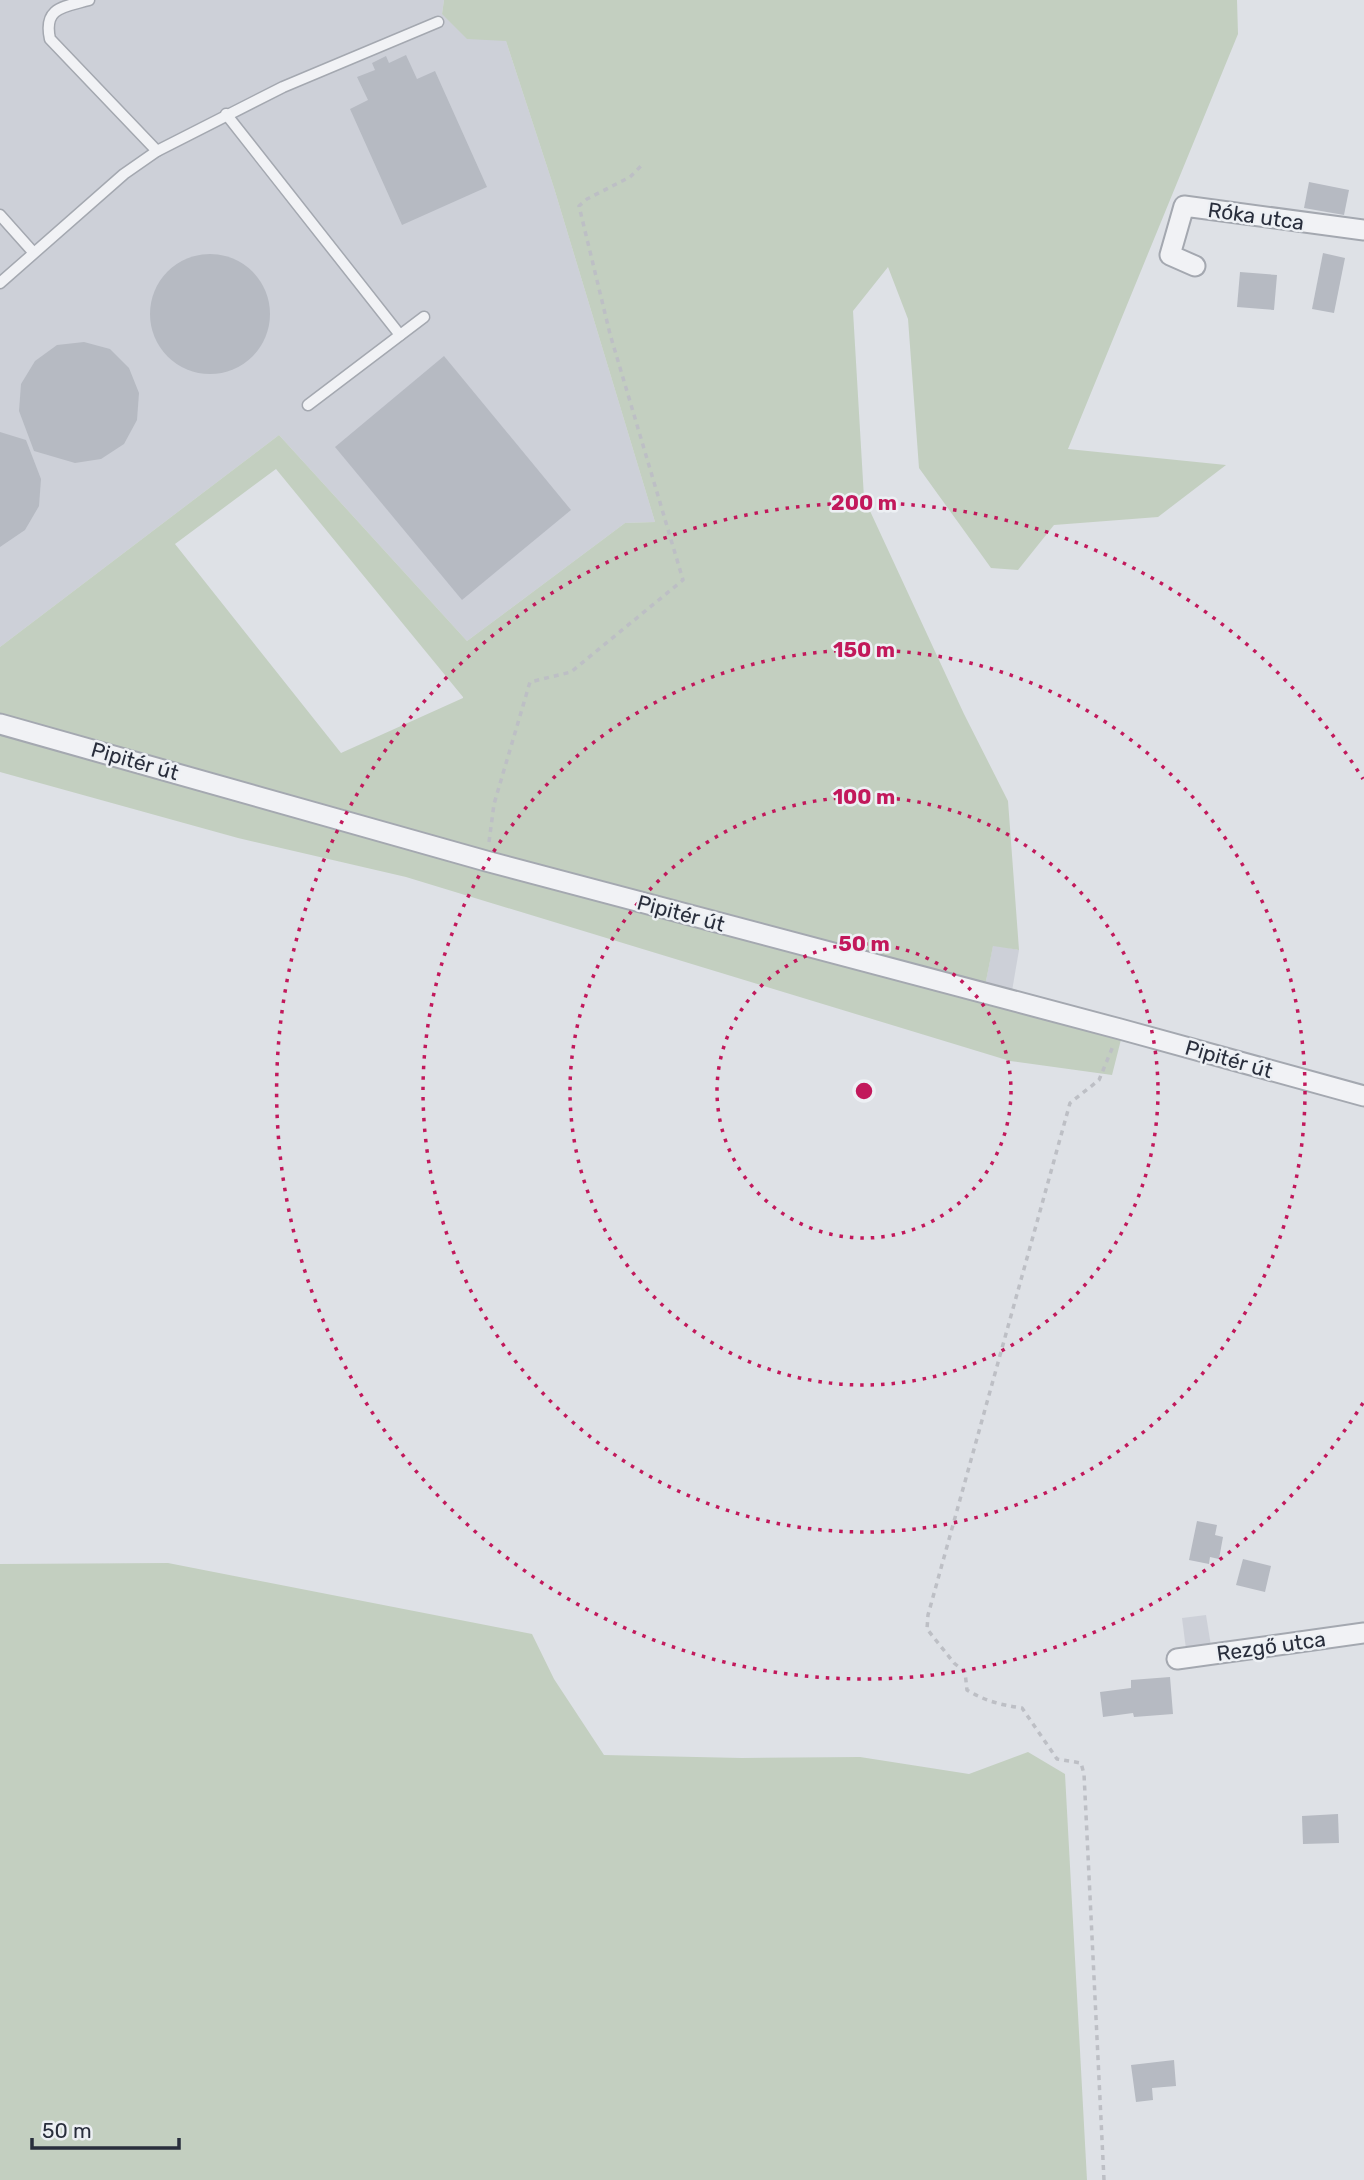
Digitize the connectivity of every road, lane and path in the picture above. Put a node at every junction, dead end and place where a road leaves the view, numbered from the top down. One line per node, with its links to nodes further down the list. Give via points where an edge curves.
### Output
1 (89, 0): 4 (lane, via 52,13 50,40)
2 (438, 22): 3 (lane)
3 (226, 114): 4 (lane); 12 (lane)
4 (157, 151): 8 (lane)
5 (644, 163): 15 (path, via 630,177 579,206 610,334 683,580 571,672 530,682 494,804)
6 (0, 215): 8 (lane)
7 (1364, 230): 9 (street, Róka utca, via 1184,206 1170,255)
8 (33, 252): 10 (lane)
9 (1195, 266)
10 (0, 283)
11 (424, 317): 12 (lane)
12 (400, 335): 13 (lane)
13 (308, 405)
14 (0, 724): 15 (street, Pipitér út)
15 (486, 861): 16 (street, Pipitér út)
16 (1120, 1029): 17 (street, Pipitér út); 20 (path, via 1099,1080 1070,1103 927,1629 965,1672 967,1690 996,1704 1022,1708 1057,1759 1081,1763)
17 (1364, 1096)
18 (1364, 1633): 19 (street, Rezgő utca)
19 (1177, 1659)
20 (1104, 2180)

